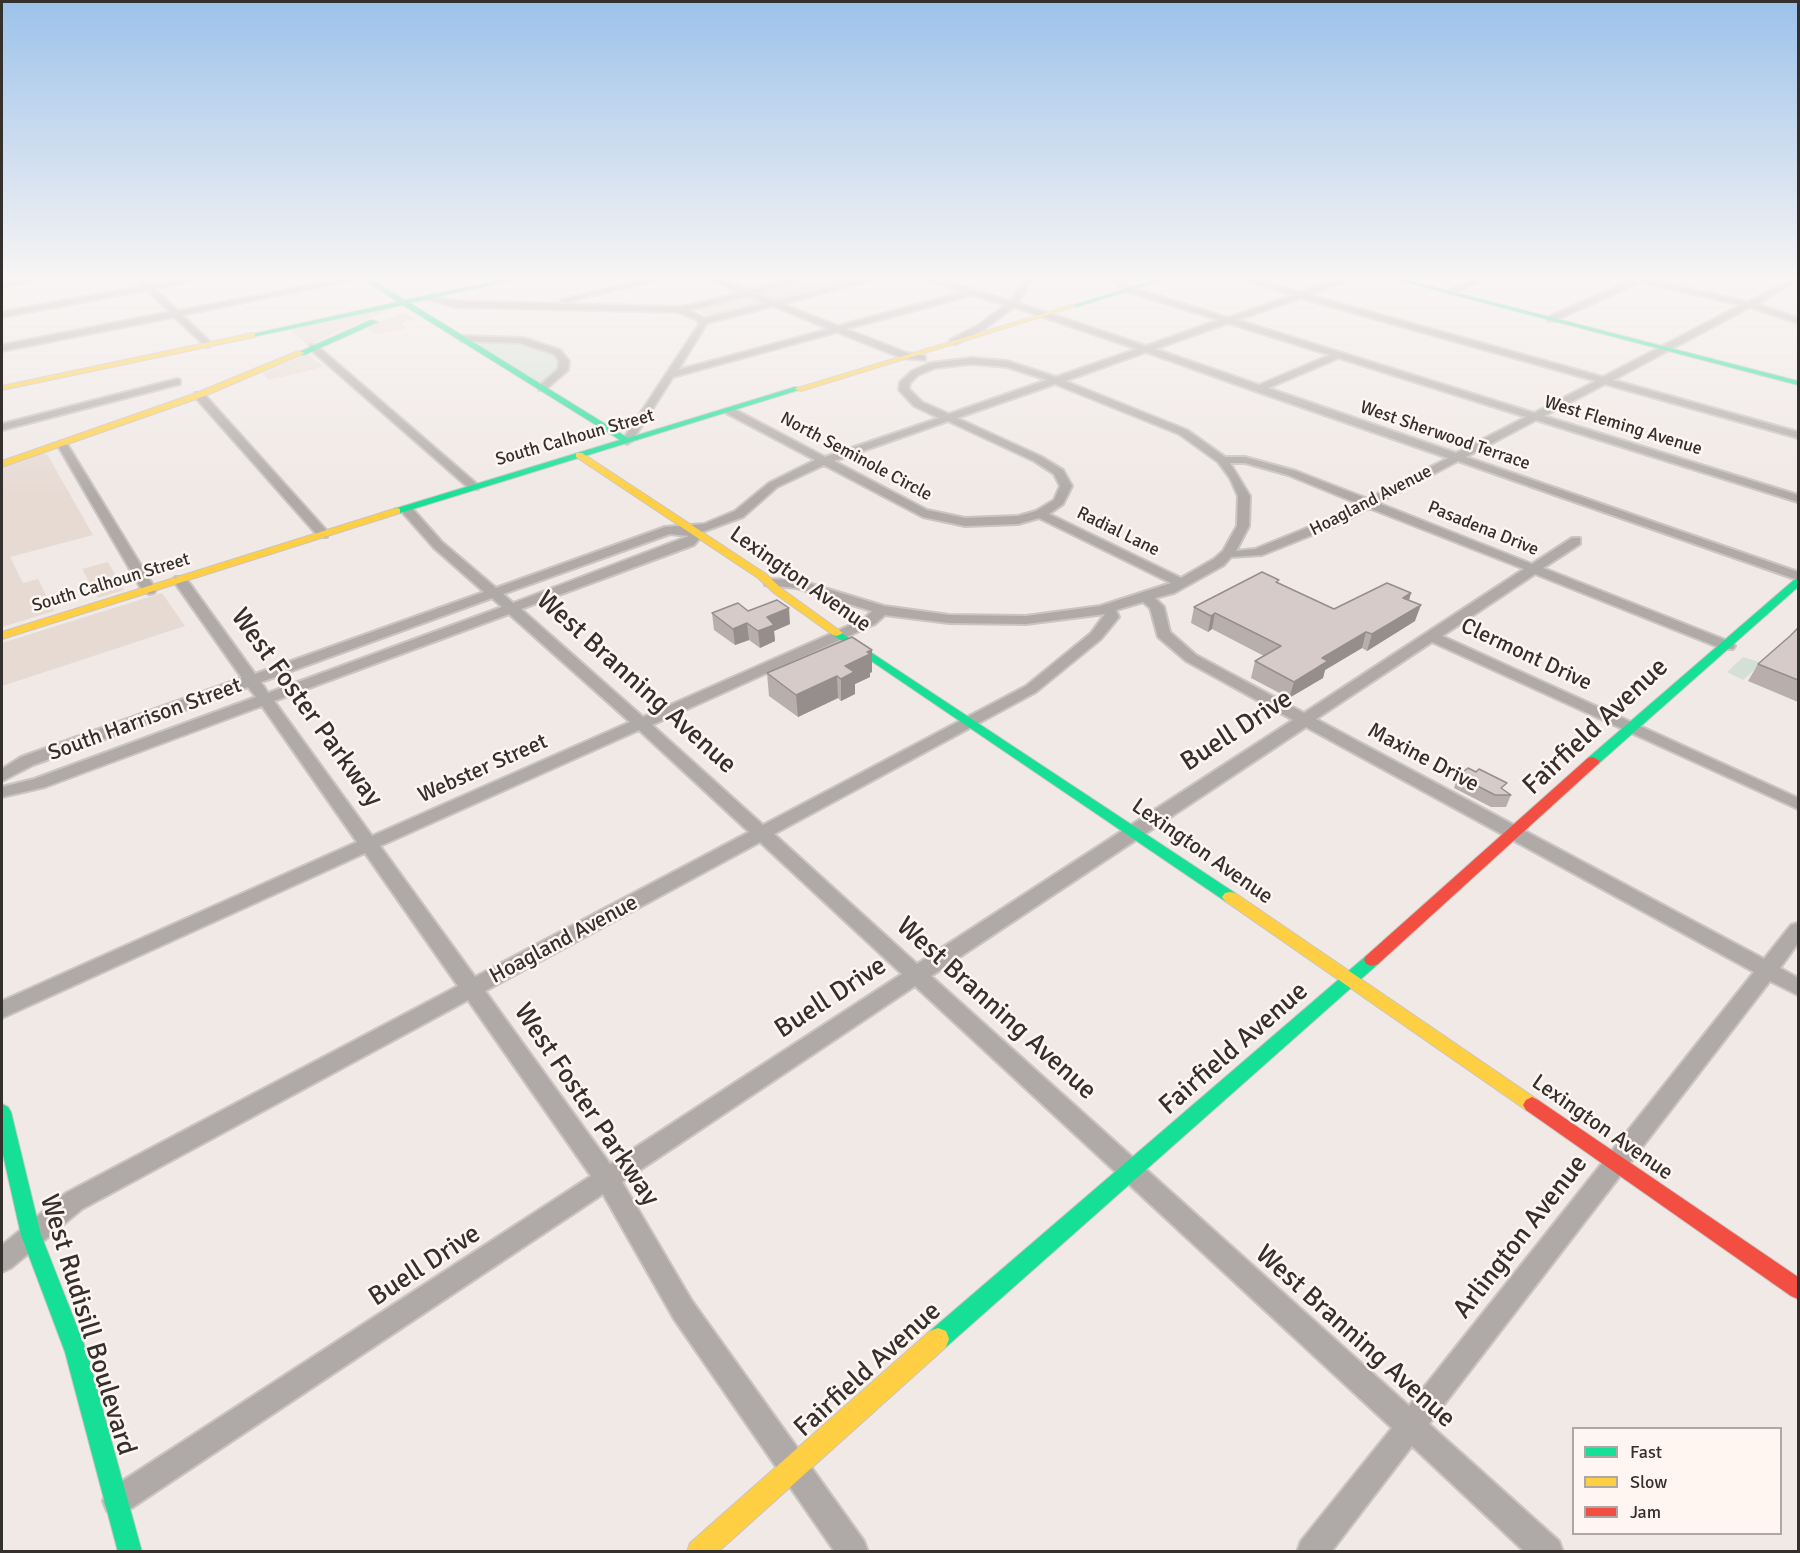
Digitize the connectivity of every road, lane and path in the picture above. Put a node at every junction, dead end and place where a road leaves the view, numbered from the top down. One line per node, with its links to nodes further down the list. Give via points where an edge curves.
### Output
1 (168, 352): 25 (main road)
2 (300, 352): 28 (main road)
3 (319, 352): 41 (street)
4 (485, 352): 26 (main road)
5 (557, 352): 26 (street, via 564,361 563,370)
6 (684, 352): 20 (street)
7 (752, 352): 20 (street)
8 (896, 352): 17 (street)
9 (917, 352): 17 (main road, South Calhoun Street)
10 (1136, 352): 21 (street, South Harrison Street)
11 (1156, 352): 27 (street, West Sherwood Terrace)
12 (1330, 352): 16 (street, West Fleming Avenue)
13 (1506, 352): 22 (street)
14 (1655, 352): 22 (street, Hoagland Avenue)
15 (1681, 352): 24 (main road)
16 (1338, 355): 27 (street); 30 (street, West Fleming Avenue)
17 (905, 356): 18 (street); 19 (street, via 904,362); 29 (main road, South Calhoun Street)
18 (938, 364): 19 (street); 21 (street, via 998,363)
19 (921, 369): 31 (street, via 905,382 905,393)
20 (670, 375): 34 (street)
21 (1055, 380): 31 (street, South Harrison Street); 38 (street, via 1167,424)
22 (1604, 380): 30 (street, Hoagland Avenue); 33 (street)
23 (177, 382): 32 (street)
24 (1798, 382)
25 (2, 388)
26 (542, 388): 34 (main road)
27 (1258, 388): 37 (street, West Sherwood Terrace)
28 (199, 395): 35 (main road); 47 (street)
29 (730, 411): 34 (main road, South Calhoun Street); 39 (street, North Seminole Circle)
30 (1535, 416): 37 (street, Hoagland Avenue); 42 (street, West Fleming Avenue)
31 (948, 418): 39 (street, South Harrison Street); 45 (street, via 1059,472 1066,486 1065,494)
32 (2, 427)
33 (1798, 435)
34 (627, 441): 36 (main road, South Calhoun Street)
35 (62, 444): 40 (main road); 56 (street)
36 (579, 455): 41 (main road, South Calhoun Street); 46 (main road, Lexington Avenue)
37 (1457, 458): 43 (street, Hoagland Avenue); 51 (street, West Sherwood Terrace)
38 (1222, 460): 43 (street, Pasadena Drive, via 1267,465); 49 (street, via 1240,486 1245,507 1243,526)
39 (823, 461): 45 (street, North Seminole Circle, via 914,510 942,519 989,523); 46 (street, South Harrison Street, via 784,477 739,514)
40 (2, 464)
41 (474, 487): 44 (main road, South Calhoun Street)
42 (1798, 499)
43 (1370, 504): 49 (street, Hoagland Avenue, via 1258,552); 50 (street, Pasadena Drive)
44 (407, 510): 47 (main road, South Calhoun Street); 57 (street, West Branning Avenue, via 438,545)
45 (1040, 514): 55 (street, Radial Lane)
46 (692, 531): 53 (main road, Lexington Avenue); 57 (street, South Harrison Street, via 669,530); 59 (street, South Harrison Street, via 695,537 690,543)
47 (323, 534): 52 (main road, South Calhoun Street)
48 (1576, 542): 50 (street, Buell Drive)
49 (1228, 553): 55 (street)
50 (1534, 568): 64 (street, Buell Drive); 65 (street, Pasadena Drive)
51 (1798, 576)
52 (180, 580): 56 (main road, South Calhoun Street); 66 (street, West Foster Parkway)
53 (770, 582): 61 (street, via 798,584); 62 (main road, Lexington Avenue)
54 (1798, 582): 65 (main road, Fairfield Avenue)
55 (1181, 584): 58 (street)
56 (149, 590): 63 (main road, South Calhoun Street)
57 (493, 594): 59 (street, West Branning Avenue); 66 (street, South Harrison Street)
58 (1147, 598): 60 (street); 68 (street, Maxine Drive, via 1157,607 1163,634 1177,648)
59 (510, 609): 67 (street, South Harrison Street); 70 (street, West Branning Avenue)
60 (1108, 609): 61 (street, via 1010,620 949,619); 69 (street, Hoagland Avenue, via 1112,613 1108,623 1067,662 1031,689)
61 (882, 610): 62 (street, Webster Street, via 870,621)
62 (840, 635): 69 (main road, Lexington Avenue); 70 (street, Webster Street)
63 (2, 636)
64 (1432, 637): 68 (street, Buell Drive); 71 (street, Clermont Drive)
65 (1728, 646): 71 (main road, Fairfield Avenue, via 1678,684)
66 (250, 681): 67 (street, West Foster Parkway); 72 (street, South Harrison Street, via 27,760)
67 (264, 700): 72 (street, South Harrison Street, via 22,789); 77 (street, West Foster Parkway)
68 (1306, 721): 74 (street, Buell Drive); 76 (street, Maxine Drive)
69 (972, 722): 74 (main road, Lexington Avenue); 75 (street, Hoagland Avenue)
70 (641, 723): 75 (street, West Branning Avenue); 77 (street, Webster Street)
71 (1632, 728): 73 (street, Clermont Drive); 76 (main road, Fairfield Avenue)
72 (3, 783)
73 (1798, 804)
74 (1136, 832): 80 (street, Buell Drive); 81 (main road, Lexington Avenue)
75 (762, 834): 80 (street, West Branning Avenue); 83 (street, Hoagland Avenue)
76 (1515, 834): 79 (street, Maxine Drive); 81 (main road, Fairfield Avenue)
77 (370, 845): 83 (street, West Foster Parkway); 84 (street, Webster Street)
78 (1798, 930): 79 (street, Arlington Avenue)
79 (1767, 970): 82 (street, Maxine Drive); 86 (street, Arlington Avenue)
80 (917, 976): 87 (street, West Branning Avenue); 88 (street, Buell Drive)
81 (1350, 981): 86 (main road, Lexington Avenue); 87 (main road, Fairfield Avenue)
82 (1798, 987)
83 (472, 989): 88 (street, West Foster Parkway); 89 (street, Hoagland Avenue, via 74,1201)
84 (2, 1011)
85 (2, 1112): 89 (main road, West Rudisill Boulevard)
86 (1616, 1164): 91 (main road, Lexington Avenue); 92 (street, Arlington Avenue)
87 (1129, 1170): 92 (street, West Branning Avenue); 93 (main road, Fairfield Avenue)
88 (608, 1180): 93 (street, West Foster Parkway, via 683,1310); 94 (street, Buell Drive)
89 (30, 1235): 90 (street, Hoagland Avenue); 94 (main road, West Rudisill Boulevard, via 76,1352)
90 (2, 1260)
91 (1798, 1289)
92 (1410, 1426): 98 (street, Arlington Avenue); 99 (street, West Branning Avenue)
93 (795, 1467): 96 (main road, Fairfield Avenue); 97 (street, West Foster Parkway)
94 (117, 1502): 95 (main road, West Rudisill Boulevard)
95 (130, 1551)
96 (699, 1551)
97 (853, 1551)
98 (1312, 1551)
99 (1548, 1551)

